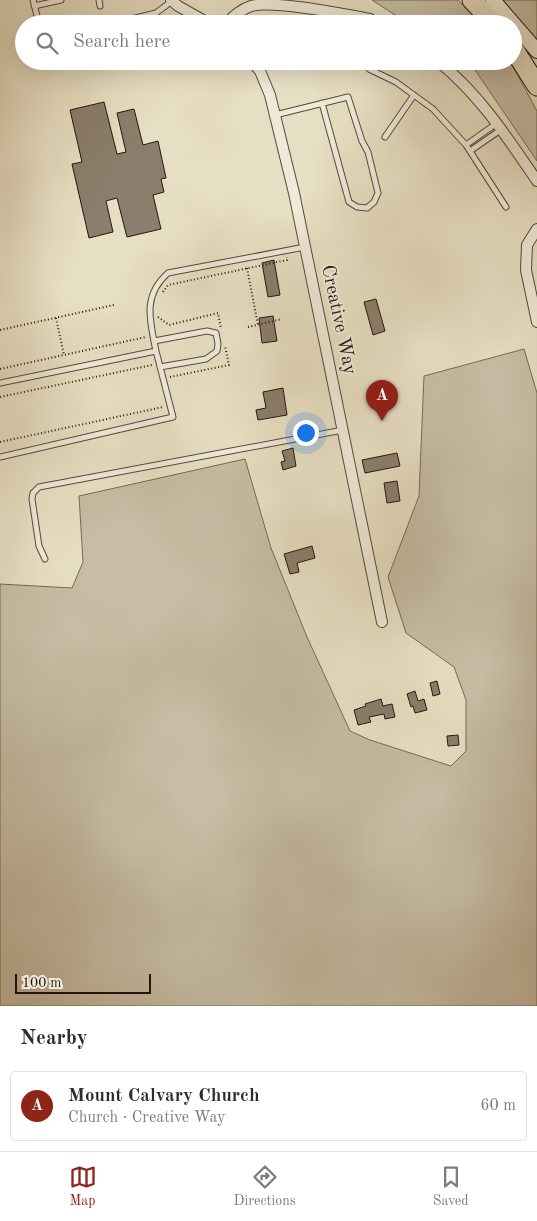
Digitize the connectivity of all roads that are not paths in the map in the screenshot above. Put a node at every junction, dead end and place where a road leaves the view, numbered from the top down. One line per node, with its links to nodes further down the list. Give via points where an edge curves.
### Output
1 (61, 0): 5 (lane)
2 (472, 0): 10 (highway)
3 (493, 0): 11 (main road)
4 (171, 1): 6 (lane, via 156,13); 7 (street)
5 (34, 3)
6 (148, 15)
7 (194, 15)
8 (233, 15): 9 (street, via 252,5 278,4)
9 (345, 15)
10 (486, 15)
11 (506, 15)
12 (522, 34): 13 (main road)
13 (537, 51)
14 (522, 62): 18 (highway)
15 (259, 70): 21 (street, Creative Way)
16 (371, 70): 19 (lane)
17 (449, 70): 22 (street)
18 (537, 86)
19 (414, 95): 23 (lane); 24 (lane, via 433,109)
20 (322, 103): 20 (lane, via 348,97 368,152 378,193 367,208 349,202); 21 (lane)
21 (275, 115): 29 (street, Creative Way)
22 (500, 126): 24 (lane); 25 (lane); 26 (street)
23 (385, 137)
24 (466, 145): 25 (lane)
25 (470, 151): 27 (lane)
26 (537, 181)
27 (506, 207)
28 (537, 229): 30 (street, via 527,245 526,270)
29 (305, 247): 31 (lane, via 168,273 151,294 150,322); 35 (street, Creative Way)
30 (537, 322)
31 (154, 341): 32 (lane); 33 (lane, via 206,331 216,333 217,351 206,359)
32 (156, 351): 33 (lane); 34 (lane)
33 (160, 367): 36 (lane, via 173,417)
34 (0, 383)
35 (344, 430): 37 (lane, via 39,487 32,499 39,546); 38 (street, Creative Way)
36 (0, 457)
37 (45, 559)
38 (382, 622)

